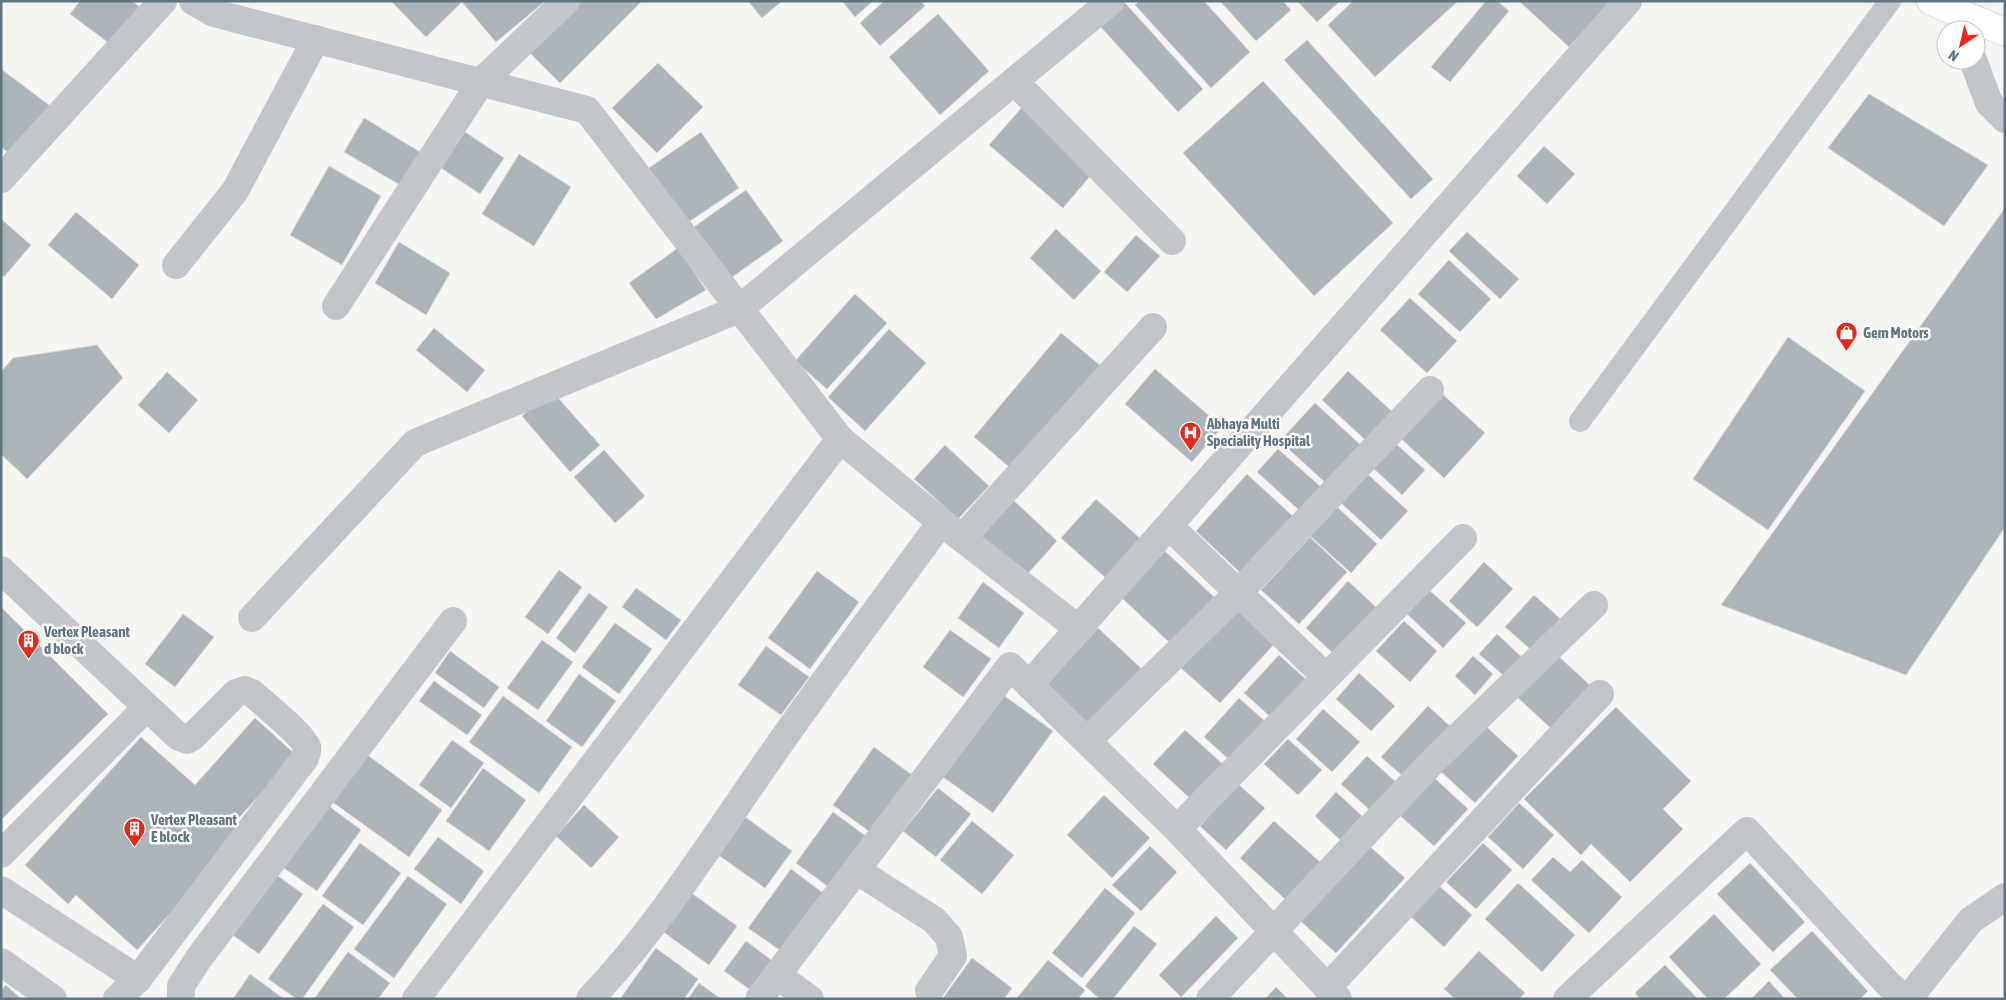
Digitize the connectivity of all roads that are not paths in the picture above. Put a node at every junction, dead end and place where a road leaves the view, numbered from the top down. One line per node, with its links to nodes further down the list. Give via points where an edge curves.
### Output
1 (163, 1): 16 (street)
2 (193, 1): 11 (street, via 214,12)
3 (566, 1): 13 (street)
4 (1112, 1): 14 (street)
5 (1628, 1): 25 (street)
6 (1890, 1): 23 (lane)
7 (1931, 1): 8 (highway)
8 (1959, 20)
9 (1986, 27): 10 (highway)
10 (2005, 32)
11 (316, 39): 13 (street); 18 (street, via 235,191)
12 (1977, 70): 15 (street, via 1989,103)
13 (481, 82): 19 (street); 20 (street, via 587,110)
14 (1015, 82): 17 (street); 20 (street)
15 (2005, 119)
16 (1, 179)
17 (1172, 241)
18 (176, 265)
19 (336, 306)
20 (739, 309): 24 (street); 31 (street, via 415,443)
21 (1153, 327): 26 (street)
22 (1430, 390): 29 (street)
23 (1580, 422)
24 (840, 439): 26 (street); 54 (street)
25 (1169, 526): 29 (street); 33 (street)
26 (952, 530): 33 (street); 55 (street, via 776,748 685,881 622,966)
27 (1463, 538): 34 (street)
28 (1, 570): 37 (street)
29 (1238, 594): 34 (street); 38 (street)
30 (1594, 605): 44 (street, via 1434,760)
31 (252, 618)
32 (453, 620): 53 (street, via 200,958 181,986)
33 (1079, 629): 35 (street)
34 (1326, 678): 39 (street)
35 (1030, 685): 38 (street); 41 (street, via 1010,666)
36 (1600, 694): 49 (street)
37 (146, 708): 40 (street); 47 (street, via 179,738 187,740 236,693 245,690 299,736 308,750)
38 (1087, 741): 39 (street)
39 (1177, 829): 44 (street)
40 (1, 854)
41 (856, 870): 46 (street); 48 (street, via 934,920 949,937 953,956)
42 (1, 890): 47 (street)
43 (2005, 898): 50 (street, via 1971,920)
44 (1274, 932): 49 (street); 58 (street)
45 (1, 962): 51 (street)
46 (777, 975): 56 (street); 57 (street)
47 (138, 979): 52 (street)
48 (929, 991)
49 (1332, 993)
50 (1894, 995): 59 (street, via 1747,831)
51 (53, 999)
52 (117, 999)
53 (181, 999)
54 (416, 999)
55 (590, 999)
56 (759, 999)
57 (810, 999)
58 (1210, 999)
59 (1568, 999)

